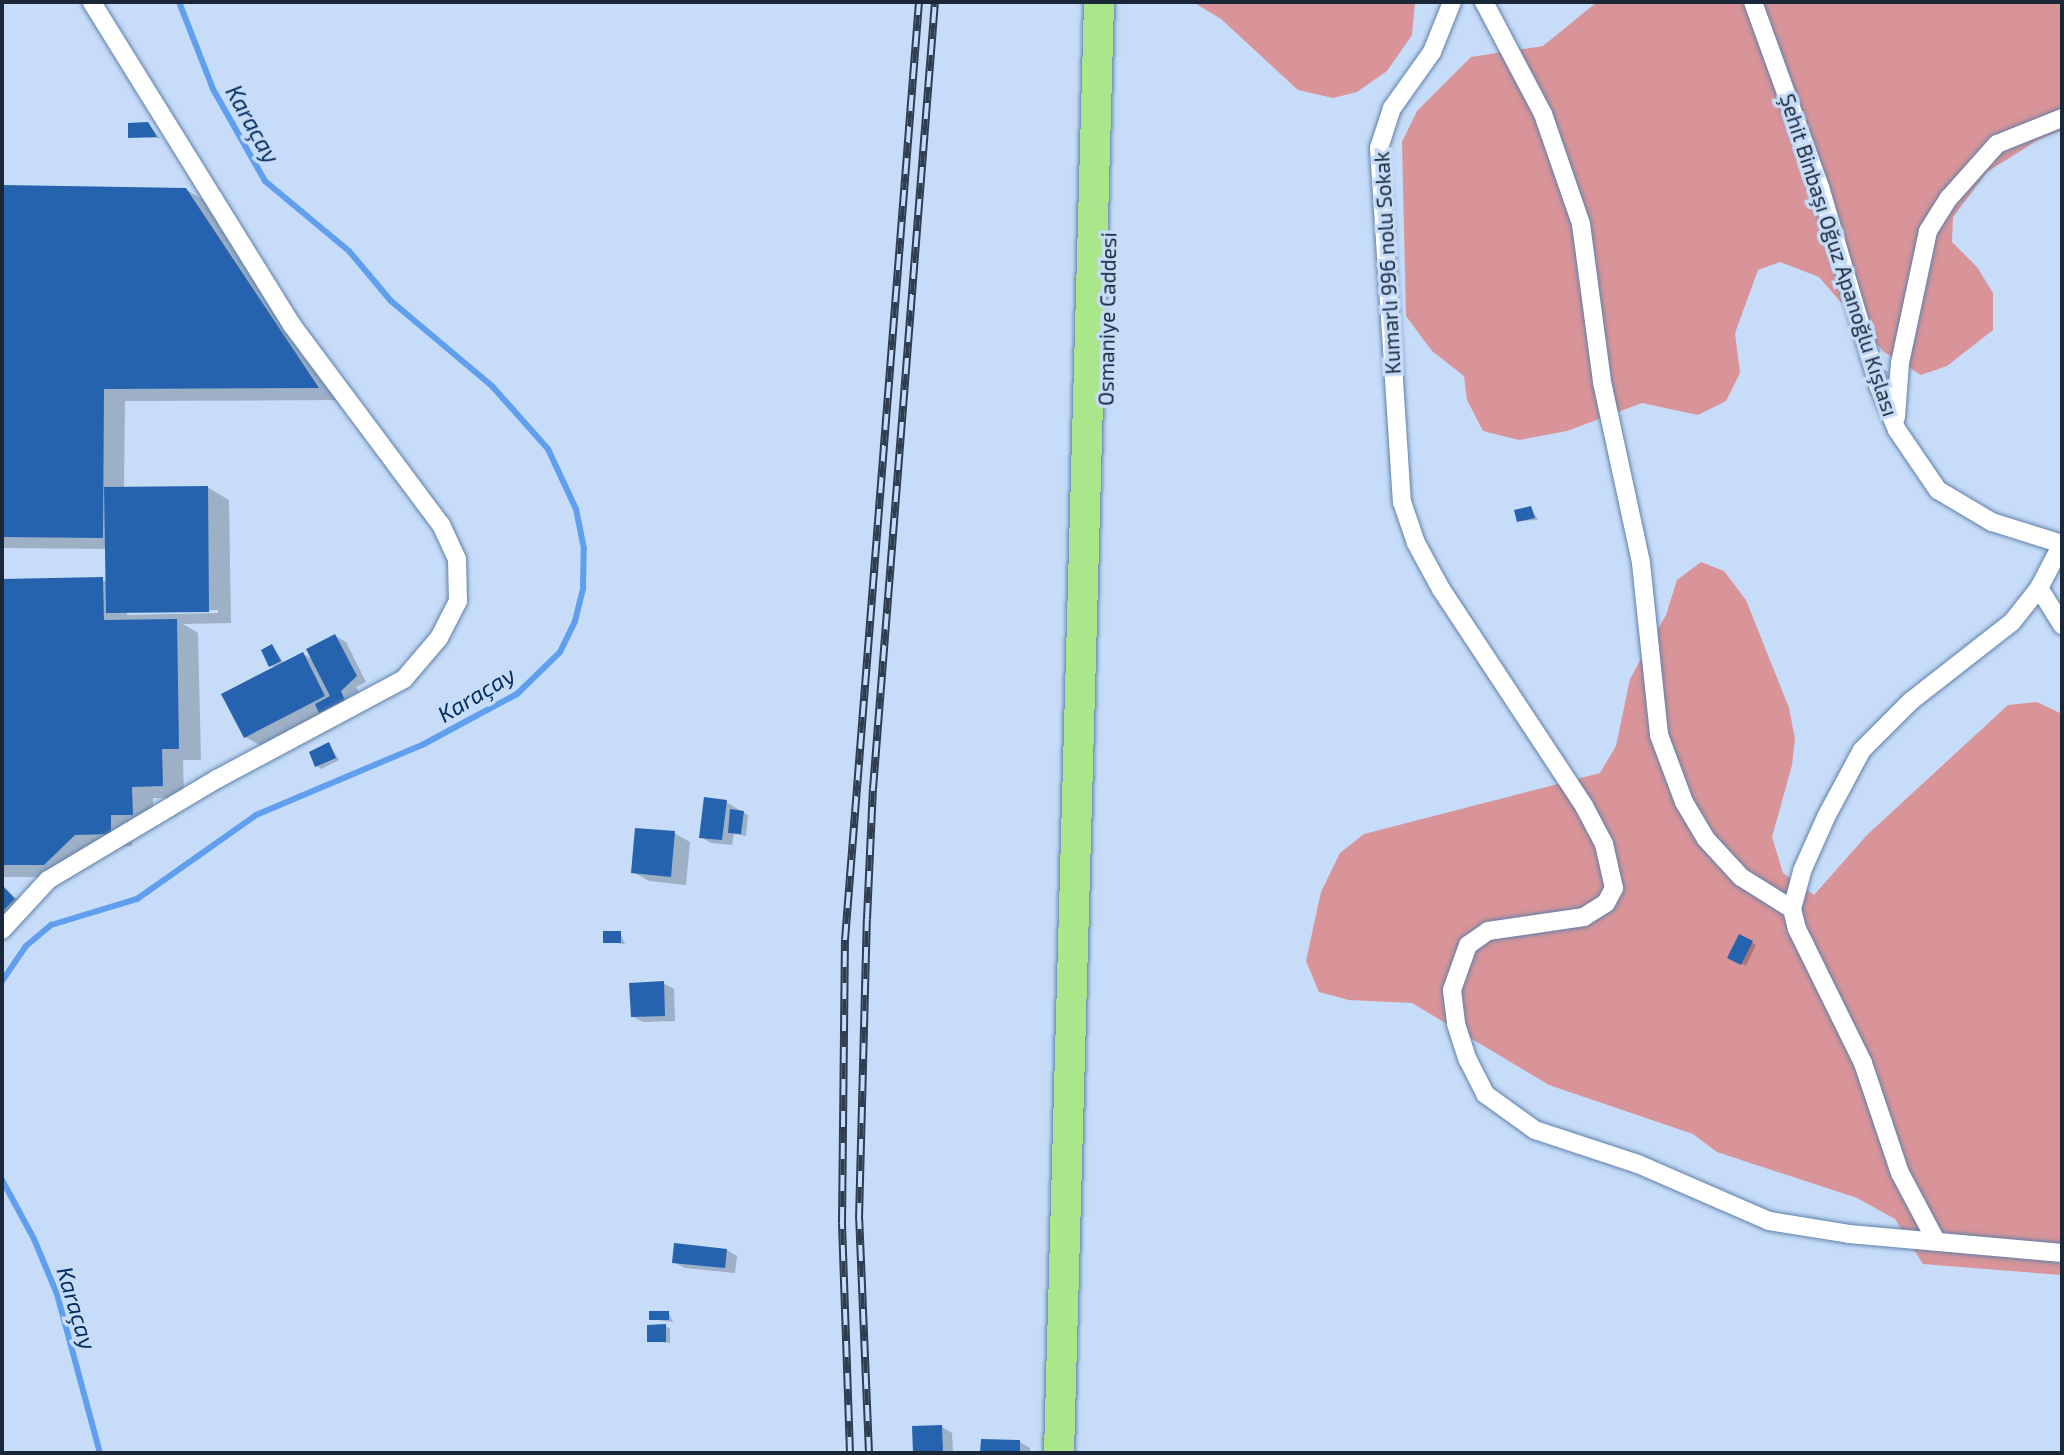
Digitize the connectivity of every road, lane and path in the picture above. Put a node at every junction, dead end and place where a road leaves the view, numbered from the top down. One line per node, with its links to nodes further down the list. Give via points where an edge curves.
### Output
1 (92, 2): 13 (street, via 292,325 441,525 457,559 458,601 439,638 404,679 217,779 48,880)
2 (1100, 2): 16 (highway)
3 (1112, 2): 17 (highway, Osmaniye Caddesi, via 1100,636)
4 (1452, 2): 14 (street, Kumarlı 996 nolu Sokak, via 1432,52 1392,108 1378,148 1402,502 1416,542 1441,589 1584,806 1613,870 1614,888 1606,903 1584,917 1488,931 1468,945 1452,990 1456,1024 1485,1094 1535,1130 1638,1164 1769,1221 1849,1234)
5 (1484, 2): 12 (street, via 1543,114 1581,224 1602,382 1641,563 1659,735 1684,802 1706,839 1741,877)
6 (1753, 2): 8 (street, Şehit Binbaşı Oğuz Apanoğlu Kışlası, via 1820,187 1879,387)
7 (2062, 118): 8 (street, via 1997,144 1949,198 1928,231 1900,363)
8 (1897, 430): 9 (street, Şehit Binbaşı Oğuz Apanoğlu Kışlası, via 1938,490 1992,522)
9 (2062, 544): 10 (street)
10 (2039, 588): 11 (street); 12 (street, via 2012,622 1910,701 1862,750 1825,817)
11 (2062, 625)
12 (1792, 909): 14 (street, via 1797,929 1863,1063 1900,1173)
13 (2, 930)
14 (1935, 1239): 15 (street)
15 (2062, 1253)
16 (1059, 1453)
17 (1074, 1453)

